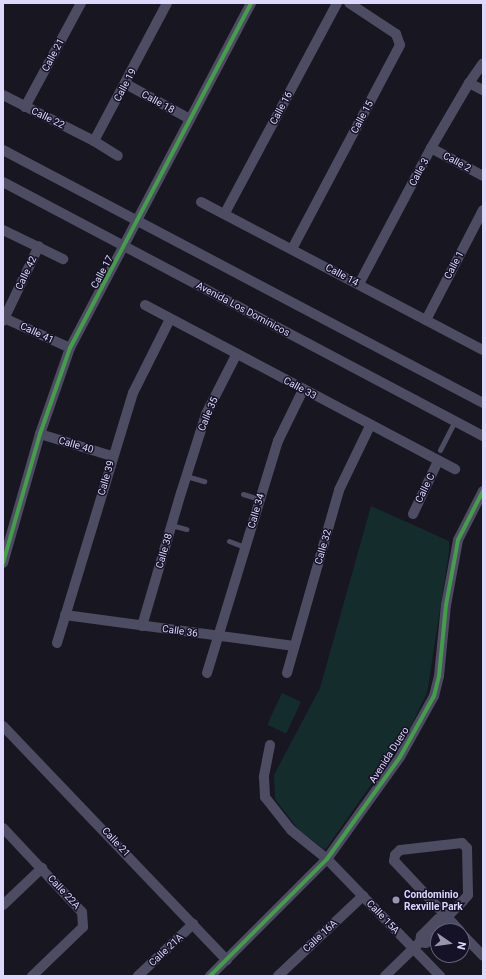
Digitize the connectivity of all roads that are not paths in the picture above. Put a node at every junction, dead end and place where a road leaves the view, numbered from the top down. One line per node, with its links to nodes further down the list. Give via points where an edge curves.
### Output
1 (80, 3): 11 (street, Calle 21)
2 (167, 3): 8 (street, Calle 19)
3 (251, 3): 12 (street, Calle 17)
4 (337, 3): 21 (street, Calle 16)
5 (349, 3): 26 (street, Calle 15, via 396,34 400,45)
6 (483, 63): 7 (street, Calle 3)
7 (468, 83): 9 (street); 14 (street, Calle 3)
8 (126, 84): 12 (street, Calle 18); 13 (street, Calle 19)
9 (483, 90)
10 (3, 96): 11 (street, Calle 22)
11 (25, 107): 13 (street, Calle 22)
12 (190, 119): 22 (street, Calle 17)
13 (94, 141): 16 (street)
14 (431, 148): 17 (street, Calle 2); 28 (street, Calle 3)
15 (3, 150): 22 (street)
16 (118, 156)
17 (483, 176)
18 (3, 182): 25 (street, Avenida Los Dominicos)
19 (201, 202): 21 (street, Calle 14)
20 (483, 210): 32 (street, Calle 1)
21 (225, 213): 26 (street, Calle 14)
22 (137, 222): 25 (street, Calle 17); 37 (street)
23 (3, 230): 24 (street)
24 (38, 246): 27 (street); 31 (street, Calle 42)
25 (124, 246): 33 (street, Calle 17); 38 (street, Avenida Los Dominicos)
26 (292, 249): 28 (street, Calle 14)
27 (63, 259)
28 (359, 284): 32 (street, Calle 14)
29 (145, 305): 30 (street, Calle 33)
30 (170, 319): 35 (street, Calle 33); 43 (street, Calle 39, via 134,393)
31 (4, 320): 33 (street, Calle 41)
32 (426, 320): 34 (street, Calle 14)
33 (70, 348): 40 (street, Calle 17)
34 (483, 350)
35 (236, 355): 36 (street, Calle 33); 46 (street, Calle 35, via 206,414)
36 (303, 390): 39 (street, Calle 33); 50 (street, Calle 34, via 278,440)
37 (483, 403)
38 (455, 421): 41 (street, Avenida Los Dominicos); 42 (lane)
39 (370, 426): 44 (street, Calle 33); 61 (street, Calle 32, via 340,490)
40 (40, 434): 43 (street, Calle 40); 56 (street, Calle 17)
41 (483, 436)
42 (440, 450)
43 (112, 456): 57 (street, Calle 39)
44 (438, 461): 45 (street, Calle 33); 51 (street, Calle C)
45 (455, 469)
46 (186, 476): 47 (lane); 52 (street, Calle 38)
47 (204, 481)
48 (483, 491): 67 (street, Avenida Duero, via 458,540 434,696 400,756)
49 (243, 494): 50 (lane)
50 (259, 499): 55 (street, Calle 34)
51 (413, 514)
52 (171, 525): 53 (lane); 58 (street, Calle 38)
53 (186, 529)
54 (229, 541): 55 (lane)
55 (245, 546): 59 (street, Calle 34)
56 (3, 563)
57 (65, 615): 58 (street, Calle 36); 60 (street, Calle 39)
58 (142, 626): 59 (street, Calle 36)
59 (218, 636): 61 (street, Calle 36); 63 (street, Calle 34)
60 (57, 643)
61 (294, 646): 62 (street, Calle 32)
62 (287, 673)
63 (207, 674)
64 (3, 726): 74 (street, Calle 21)
65 (270, 745): 67 (street, Calle 15A, via 264,777 265,797 291,830)
66 (3, 828): 68 (street, Calle 22A)
67 (327, 859): 69 (street, Calle 15A); 79 (street, Avenida Duero)
68 (42, 868): 70 (street); 80 (street, Calle 22A, via 82,912 83,927)
69 (363, 896): 77 (street, Calle 15A); 83 (street, Calle 16A)
70 (3, 906)
71 (446, 918): 71 (street, via 468,894 467,848 462,842 400,850 394,861); 72 (street); 73 (street); 77 (street, via 438,918 421,936)
72 (445, 923)
73 (451, 923)
74 (193, 924): 79 (street, Calle 21); 81 (street, Calle 21A)
75 (430, 939): 77 (street)
76 (470, 943): 78 (street)
77 (417, 946): 84 (street); 85 (street, Calle 15A)
78 (483, 956)
79 (227, 960): 82 (street, Avenida Duero)
80 (32, 976)
81 (138, 976)
82 (210, 976)
83 (278, 976)
84 (385, 976)
85 (440, 976)

